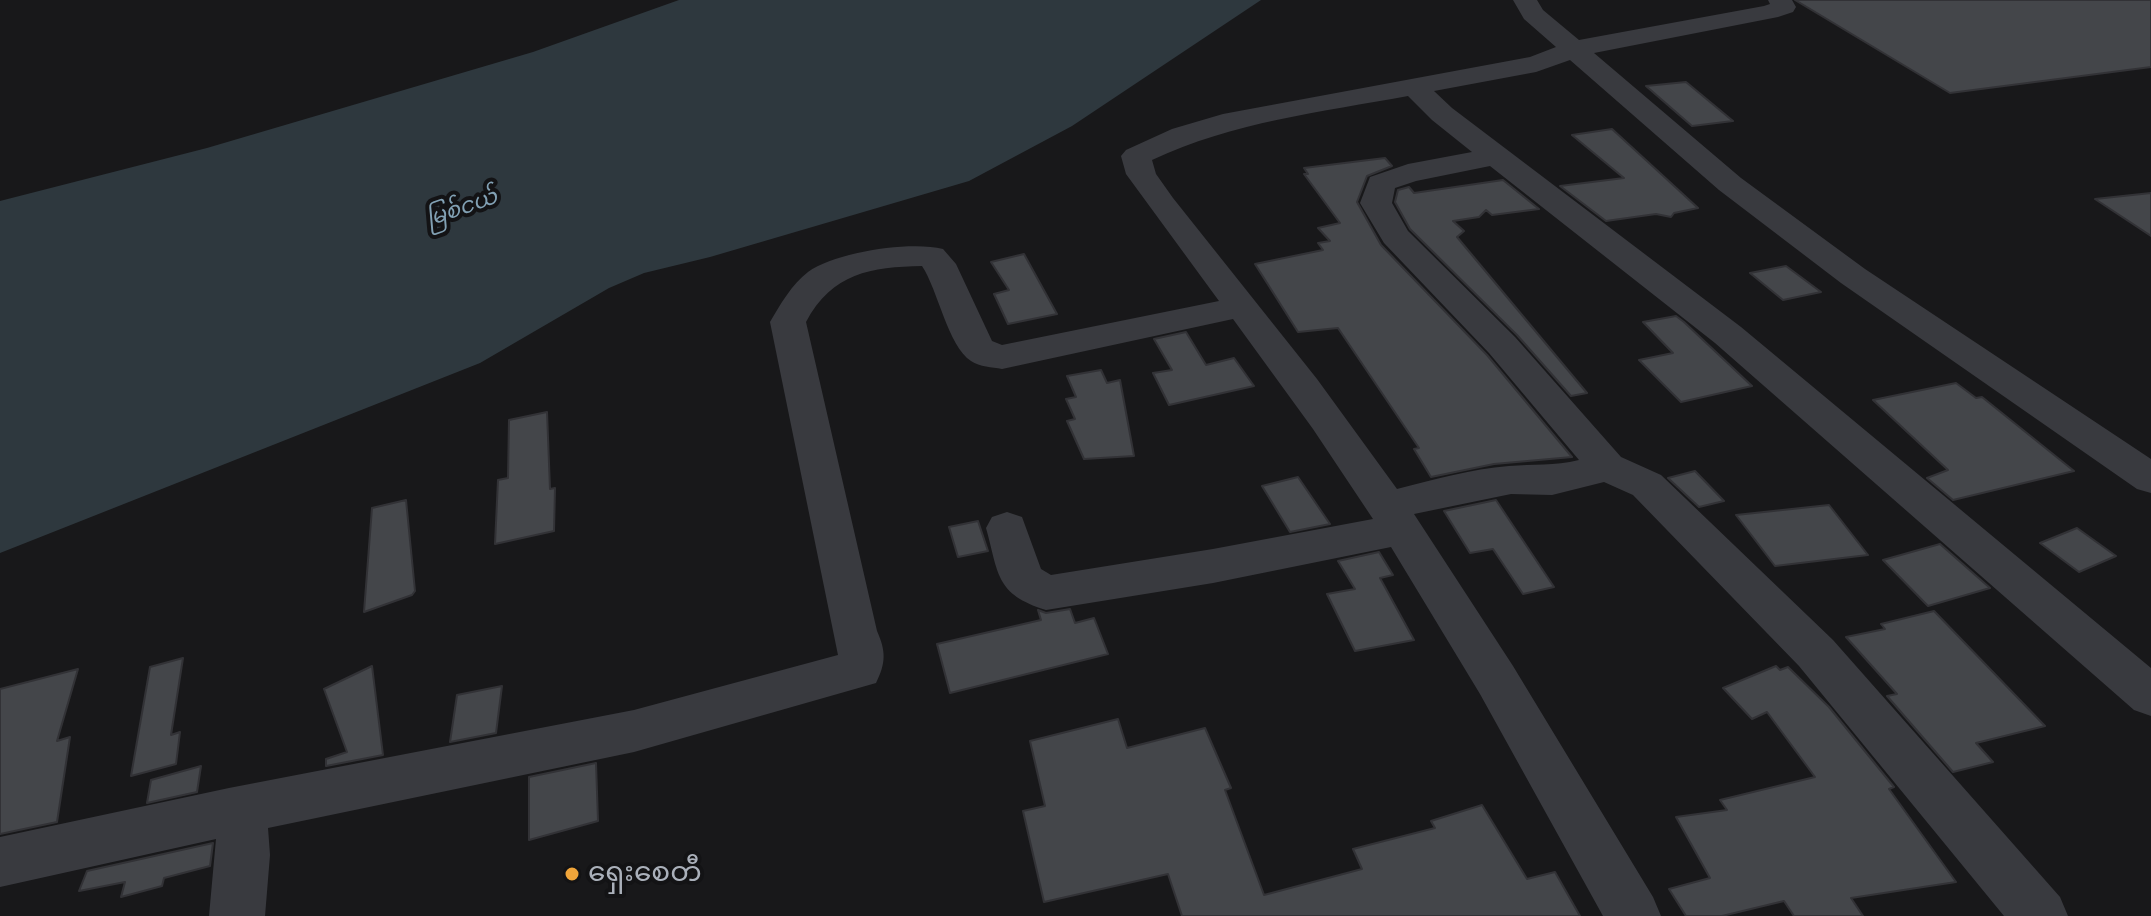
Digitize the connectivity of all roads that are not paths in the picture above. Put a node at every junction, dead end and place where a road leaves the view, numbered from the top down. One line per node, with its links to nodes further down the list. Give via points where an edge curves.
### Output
1 (1525, 0): 3 (street, via 1533,14)
2 (1780, 0): 3 (street, via 1784,7 1769,12)
3 (1574, 49): 4 (street, via 1536,64); 8 (street, via 1730,184 1853,276)
4 (1414, 86): 5 (street); 6 (street, via 1223,122 1136,156 1141,174)
5 (1495, 156): 7 (street, via 1381,183 1376,203 1395,236 1502,345); 11 (street, via 1728,335)
6 (1239, 307): 9 (street); 12 (street, via 1002,357 986,355 977,347 931,256 840,269 821,279 788,322 862,651 859,669 634,731)
7 (1607, 467): 9 (street, via 1552,481 1483,484); 16 (street, via 1647,485 1816,653)
8 (2151, 479)
9 (1394, 518): 10 (street, via 1213,566 1046,593 1022,579); 15 (street, via 1509,701)
10 (1007, 528)
11 (2151, 696)
12 (229, 812): 13 (street); 14 (street, via 242,829)
13 (0, 862)
14 (237, 916)
15 (1633, 916)
16 (2040, 916)

